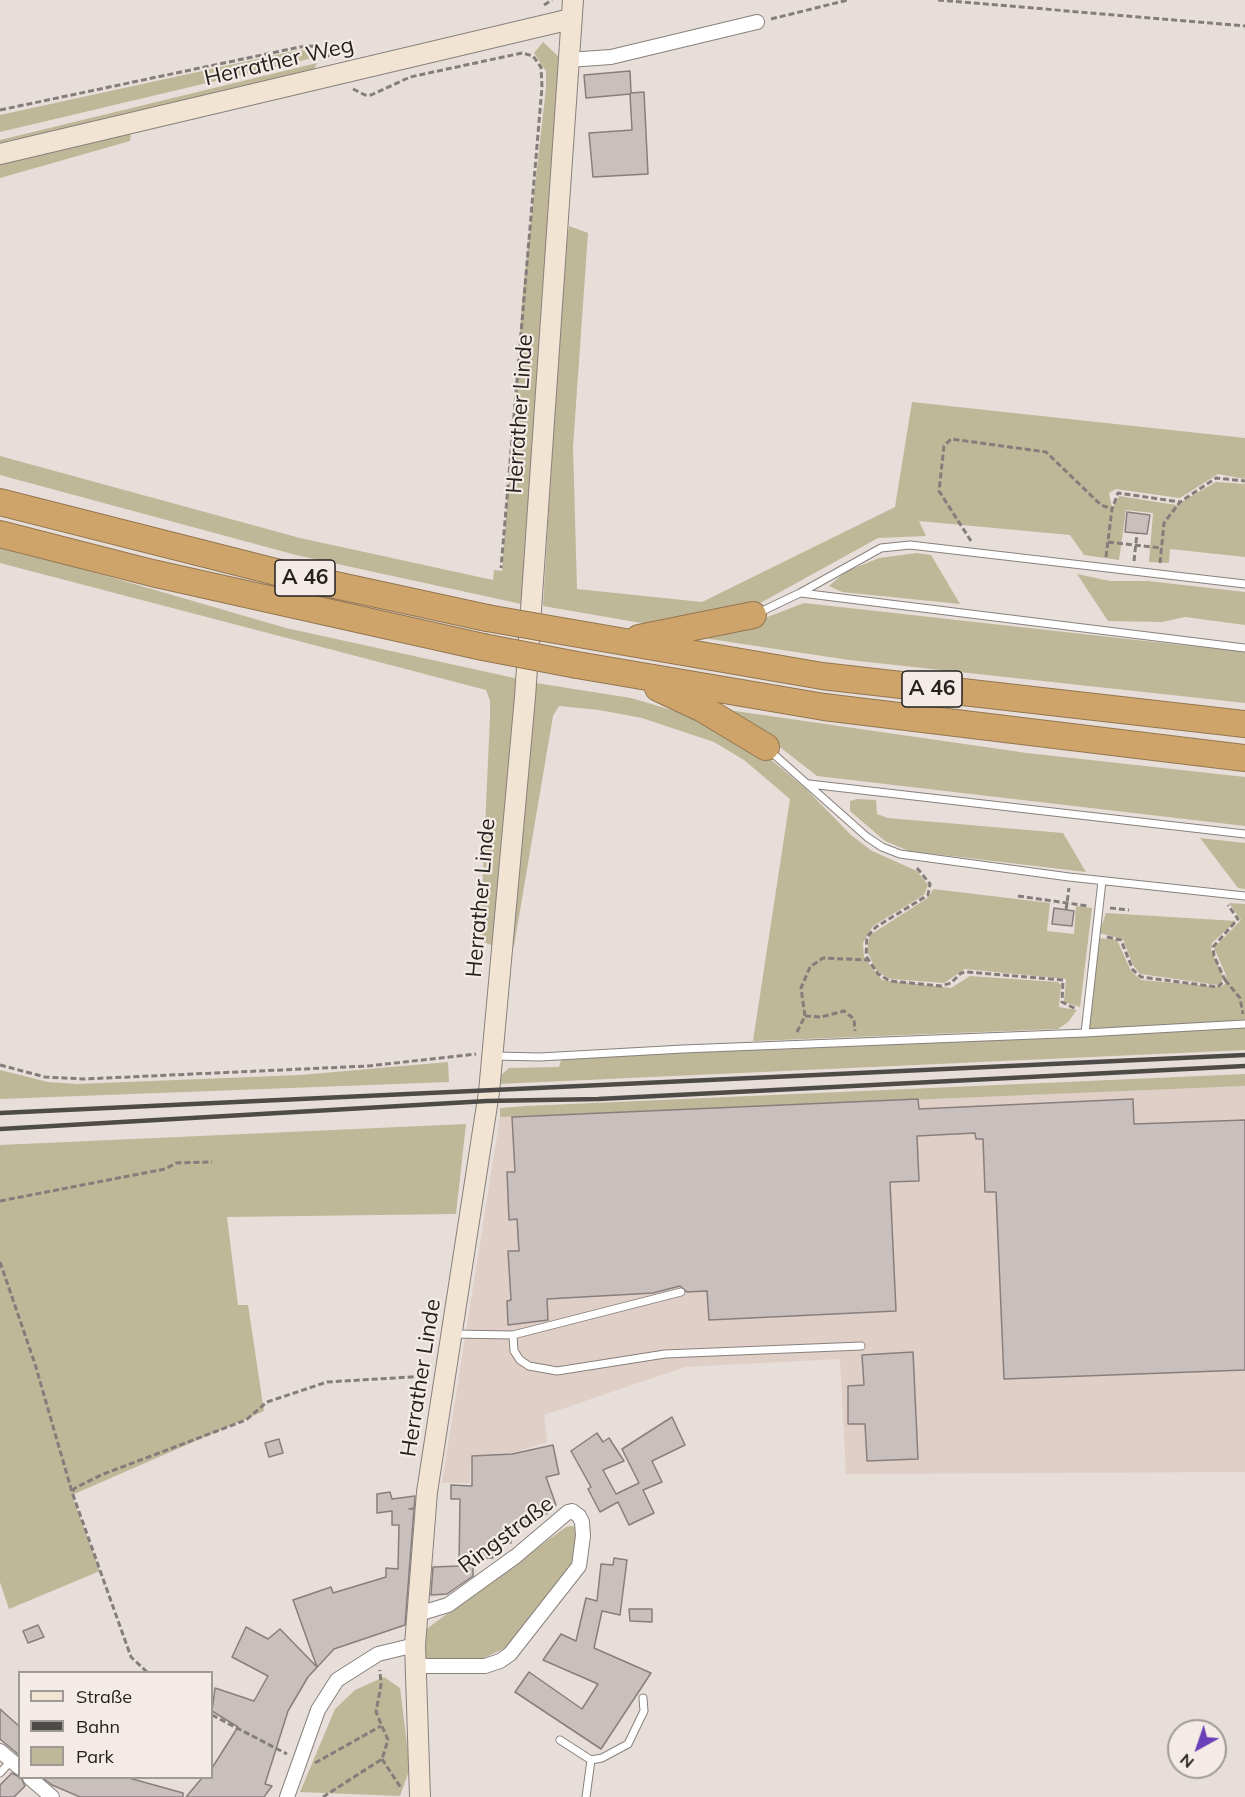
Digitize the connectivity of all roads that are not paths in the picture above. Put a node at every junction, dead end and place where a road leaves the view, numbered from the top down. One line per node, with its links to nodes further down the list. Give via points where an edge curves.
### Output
1 (572, 9): 3 (street, Herrather Linde); 4 (street, Herrather Weg)
2 (757, 22): 3 (street, via 611,57)
3 (568, 60): 22 (street, Herrather Linde, via 525,697)
4 (0, 154)
5 (0, 502): 10 (highway, A 46, bridge, via 280,573 487,618)
6 (0, 534): 12 (highway, A 46, bridge, via 175,578)
7 (1245, 584): 8 (lane, via 910,545 880,548)
8 (800, 593): 9 (lane); 11 (lane)
9 (753, 615): 10 (highway)
10 (621, 642): 13 (highway, A 46, via 822,676)
11 (1245, 648)
12 (625, 673): 14 (highway, via 703,709); 15 (highway, A 46, via 824,706)
13 (1245, 724)
14 (766, 747): 16 (lane)
15 (1245, 758)
16 (809, 784): 17 (lane); 18 (lane, via 882,848 915,858)
17 (1245, 834)
18 (1102, 881): 19 (lane); 21 (lane)
19 (1245, 896)
20 (1243, 1024): 21 (lane)
21 (1085, 1033): 22 (lane)
22 (491, 1056): 24 (street, Herrather Linde, via 488,1101)
23 (681, 1292): 25 (lane)
24 (453, 1334): 25 (lane); 27 (street, Herrather Linde, via 428,1492)
25 (513, 1335): 26 (lane, via 514,1351 520,1360 529,1366 557,1371 665,1354)
26 (861, 1346)
27 (418, 1614): 28 (street, Herrather Linde); 29 (street, Ringstraße, via 448,1605 568,1512 579,1516 583,1536 579,1566 510,1654 485,1666)
28 (416, 1645): 29 (street, Herrather Linde); 38 (street, via 378,1654 337,1680 318,1710)
29 (416, 1666): 39 (street, Herrather Linde)
30 (643, 1698): 33 (lane, via 644,1711 628,1744)
31 (560, 1740): 33 (lane)
32 (0, 1751): 34 (street)
33 (591, 1760): 40 (lane)
34 (15, 1764): 35 (lane)
35 (0, 1773)
36 (31, 1779): 37 (street)
37 (52, 1797)
38 (287, 1797)
39 (420, 1797)
40 (586, 1797)

